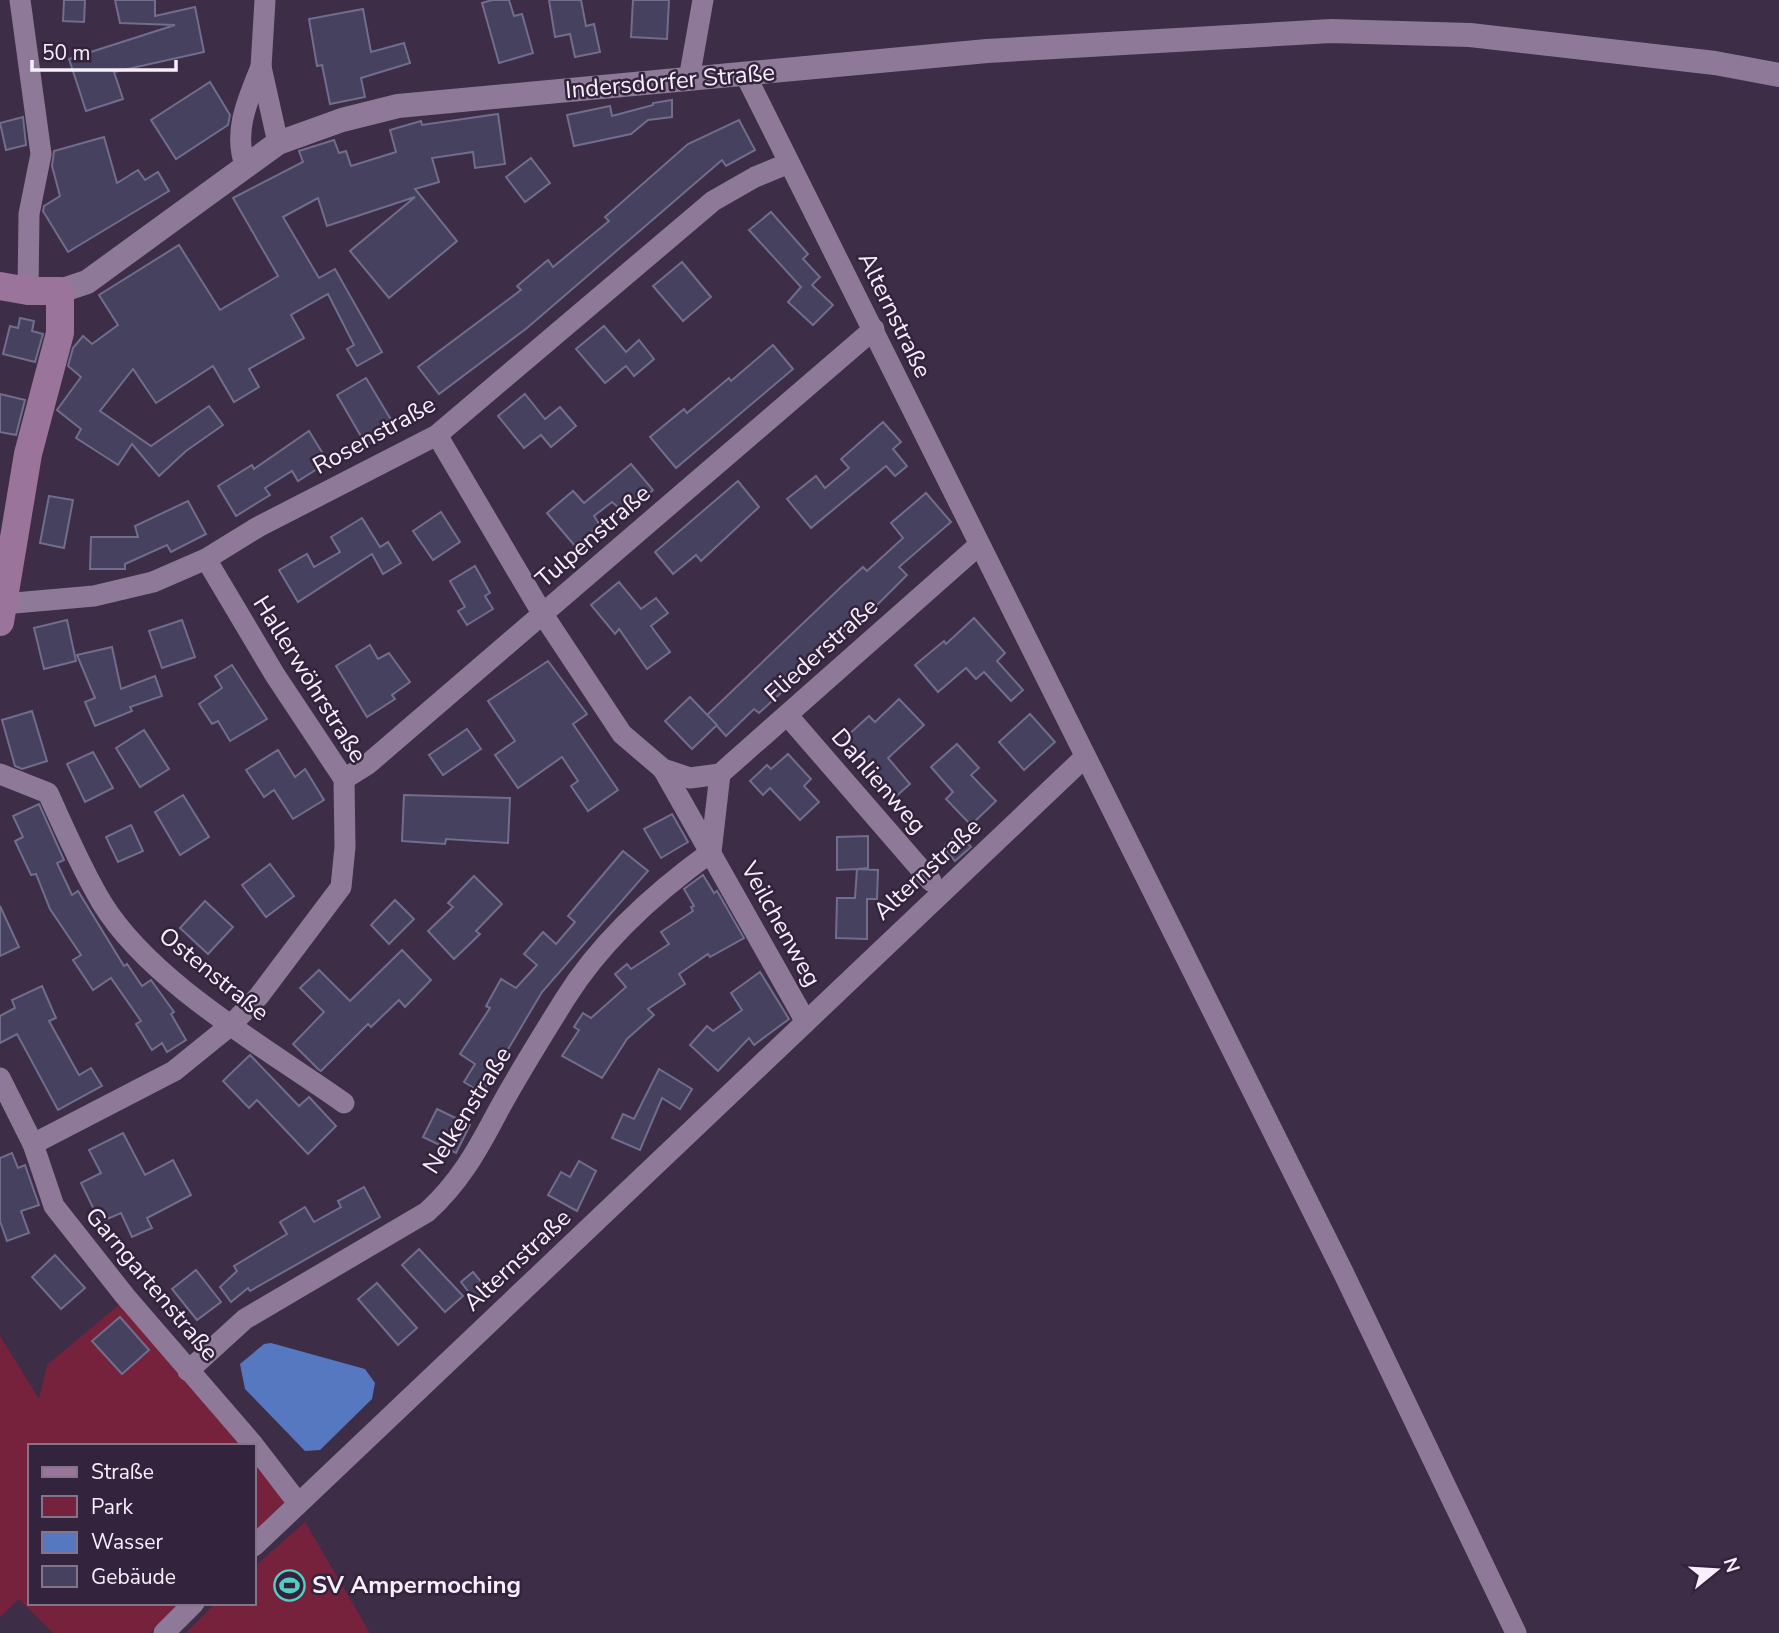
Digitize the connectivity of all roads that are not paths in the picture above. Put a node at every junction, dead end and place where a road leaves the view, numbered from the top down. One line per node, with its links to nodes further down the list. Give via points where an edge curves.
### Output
1 (20, 0): 12 (street, via 41,154 29,214)
2 (265, 0): 4 (street)
3 (703, 0): 7 (street)
4 (261, 67): 8 (street); 10 (street, via 247,101 238,147)
5 (745, 74): 6 (street, Indersdorfer Straße, via 987,51 1331,31 1470,35 1715,63); 7 (street, Indersdorfer Straße); 9 (street, Alternstraße)
6 (1779, 75)
7 (689, 79): 8 (street, Indersdorfer Straße, via 398,106 342,120)
8 (278, 144): 10 (street, Indersdorfer Straße)
9 (789, 163): 14 (street, Alternstraße); 15 (street, Rosenstraße, via 713,201)
10 (246, 167): 13 (street, Indersdorfer Straße, via 87,282)
11 (0, 286): 12 (main road)
12 (28, 291): 13 (main road)
13 (60, 291): 18 (main road, via 60,333 29,454)
14 (874, 329): 16 (street, Alternstraße); 19 (street, Tulpenstraße)
15 (437, 435): 17 (street, Rosenstraße, via 258,527); 19 (street)
16 (979, 545): 20 (street, Fliederstraße); 21 (street, Alternstraße)
17 (206, 559): 18 (street, Rosenstraße, via 153,582); 25 (street, Hallerwöhrstraße)
18 (2, 613)
19 (542, 613): 22 (street, via 622,734); 25 (street, Tulpenstraße, via 368,764)
20 (788, 716): 23 (street, Fliederstraße); 27 (street, Dahlienweg)
21 (1085, 757): 28 (street, Alternstraße); 40 (street, via 1345,1274)
22 (663, 769): 23 (street, via 690,778); 26 (street, Veilchenweg)
23 (720, 774): 26 (street, Veilchenweg)
24 (0, 775): 29 (street, Ostenstraße, via 48,793 103,904 132,942 169,977)
25 (344, 779): 29 (street, Hallerwöhrstraße, via 341,887 259,996)
26 (711, 852): 28 (street, Veilchenweg); 33 (street, Nelkenstraße, via 669,882 567,995 452,1190 427,1212 245,1320)
27 (931, 881)
28 (806, 1021): 36 (street, Alternstraße)
29 (232, 1024): 31 (street, Ostenstraße); 32 (street, Hallerwöhrstraße, via 174,1071)
30 (0, 1078): 32 (street, Garngartenstraße)
31 (344, 1103)
32 (33, 1144): 33 (street, Garngartenstraße, via 54,1206)
33 (188, 1371): 34 (street, Garngartenstraße)
34 (253, 1444)
35 (256, 1448): 36 (street, Garngartenstraße)
36 (298, 1503): 37 (street, Alternstraße)
37 (256, 1544)
38 (192, 1605): 39 (street)
39 (164, 1633)
40 (1516, 1633)

